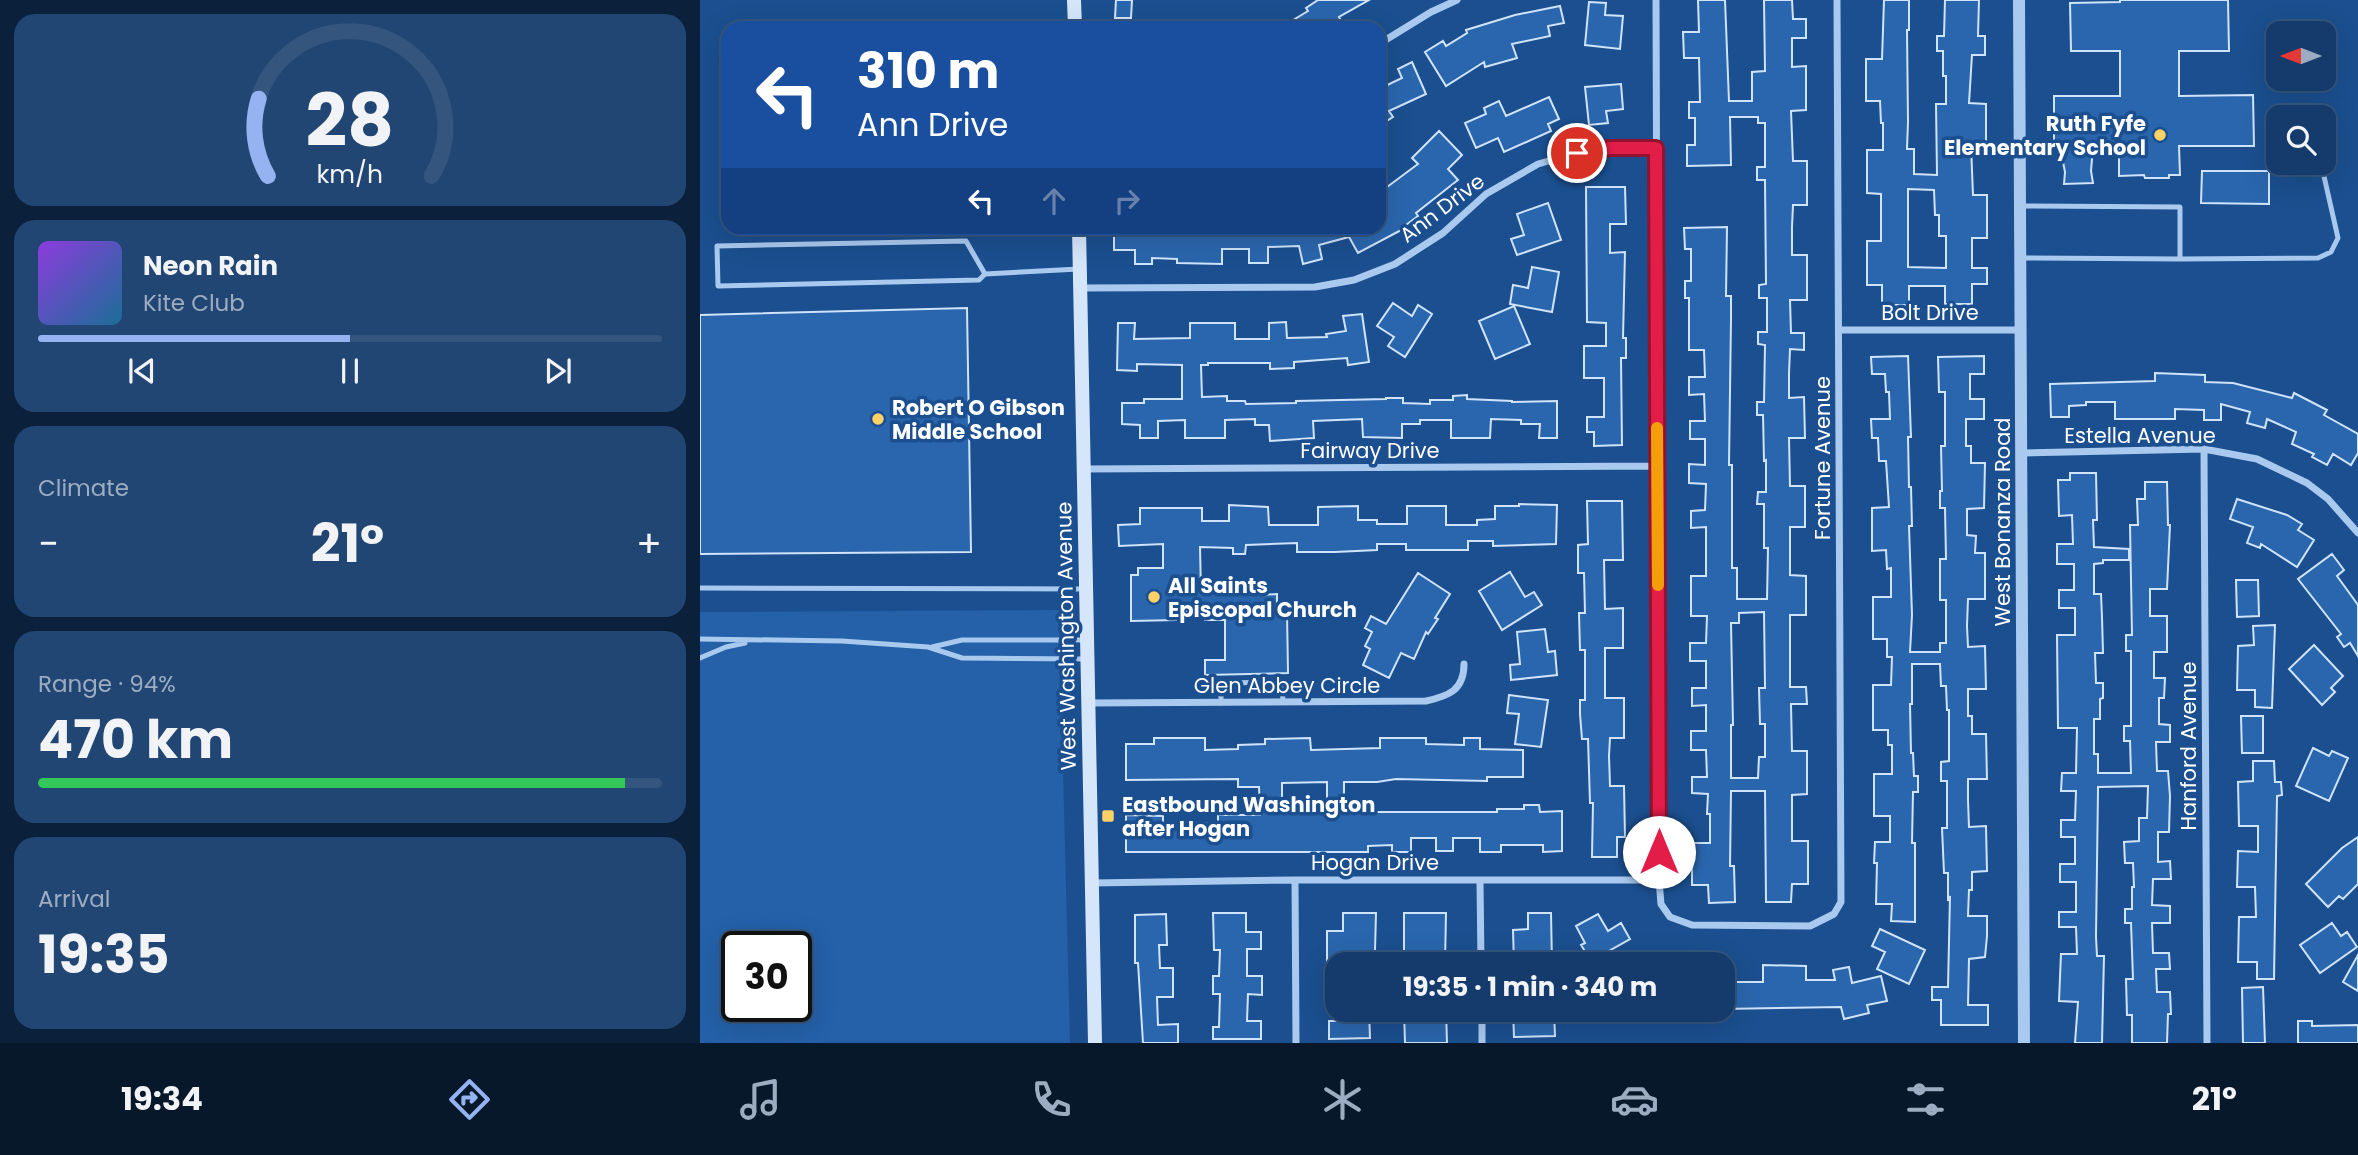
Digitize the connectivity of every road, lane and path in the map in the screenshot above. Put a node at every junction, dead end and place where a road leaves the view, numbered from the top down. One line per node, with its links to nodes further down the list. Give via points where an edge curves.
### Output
1 (1074, 0): 6 (main road)
2 (1457, 0): 7 (street)
3 (1656, 0): 8 (street)
4 (1837, 0): 17 (street, Fortune Avenue)
5 (2019, 0): 10 (street, West Bonanza Road)
6 (1075, 21)
7 (1386, 40)
8 (1656, 148): 16 (street, Ann Drive, via 1599,150 1538,164 1486,194 1443,233 1395,264 1354,280 1315,287); 21 (street)
9 (2324, 175): 13 (lane, via 2338,238 2331,252 2318,258)
10 (2020, 206): 12 (street, West Bonanza Road); 13 (lane, via 2180,206)
11 (1079, 235): 14 (main road, West Washington Avenue)
12 (2020, 258): 13 (lane); 18 (street, West Bonanza Road)
13 (2180, 259)
14 (1079, 269): 15 (lane); 16 (main road, West Washington Avenue)
15 (985, 274): 15 (lane, via 966,240 718,246 718,286 979,280)
16 (1080, 288): 22 (main road, West Washington Avenue)
17 (1839, 330): 18 (street, Bolt Drive); 38 (street, Fortune Avenue, via 1841,902 1834,914 1810,926 1692,925 1670,917 1661,904)
18 (2020, 330): 20 (street, West Bonanza Road)
19 (2204, 449): 20 (street, Estella Avenue); 23 (street, Estella Avenue, via 2257,460 2306,483 2328,499); 46 (street, Hanford Avenue)
20 (2021, 453): 45 (street, West Bonanza Road)
21 (1657, 466): 22 (street, Fairway Drive); 38 (street)
22 (1083, 469): 25 (main road, West Washington Avenue)
23 (2358, 533)
24 (700, 588): 25 (lane)
25 (1086, 589): 27 (main road, West Washington Avenue)
26 (700, 639): 28 (lane)
27 (1086, 640): 29 (lane, via 962,640); 31 (main road, West Washington Avenue)
28 (755, 641): 29 (lane); 30 (lane, via 726,646)
29 (928, 647): 31 (lane, via 961,658)
30 (700, 658)
31 (1087, 659): 34 (main road, West Washington Avenue)
32 (1464, 664): 33 (street, Glen Abbey Circle, via 1458,687 1444,697 1426,701)
33 (1283, 702): 35 (street, Glen Abbey Circle); 35 (lane, via 1282,682 1222,683)
34 (1088, 703): 35 (street, Glen Abbey Circle); 39 (main road, West Washington Avenue)
35 (1221, 703)
36 (1295, 880): 37 (street, Hogan Drive); 39 (street, Hogan Drive); 43 (street)
37 (1480, 880): 38 (street, Hogan Drive); 40 (street)
38 (1659, 880)
39 (1091, 883): 42 (main road, West Washington Avenue)
40 (1481, 952)
41 (1482, 1022): 44 (street)
42 (1095, 1043)
43 (1296, 1043)
44 (1482, 1043)
45 (2024, 1043)
46 (2207, 1043)

